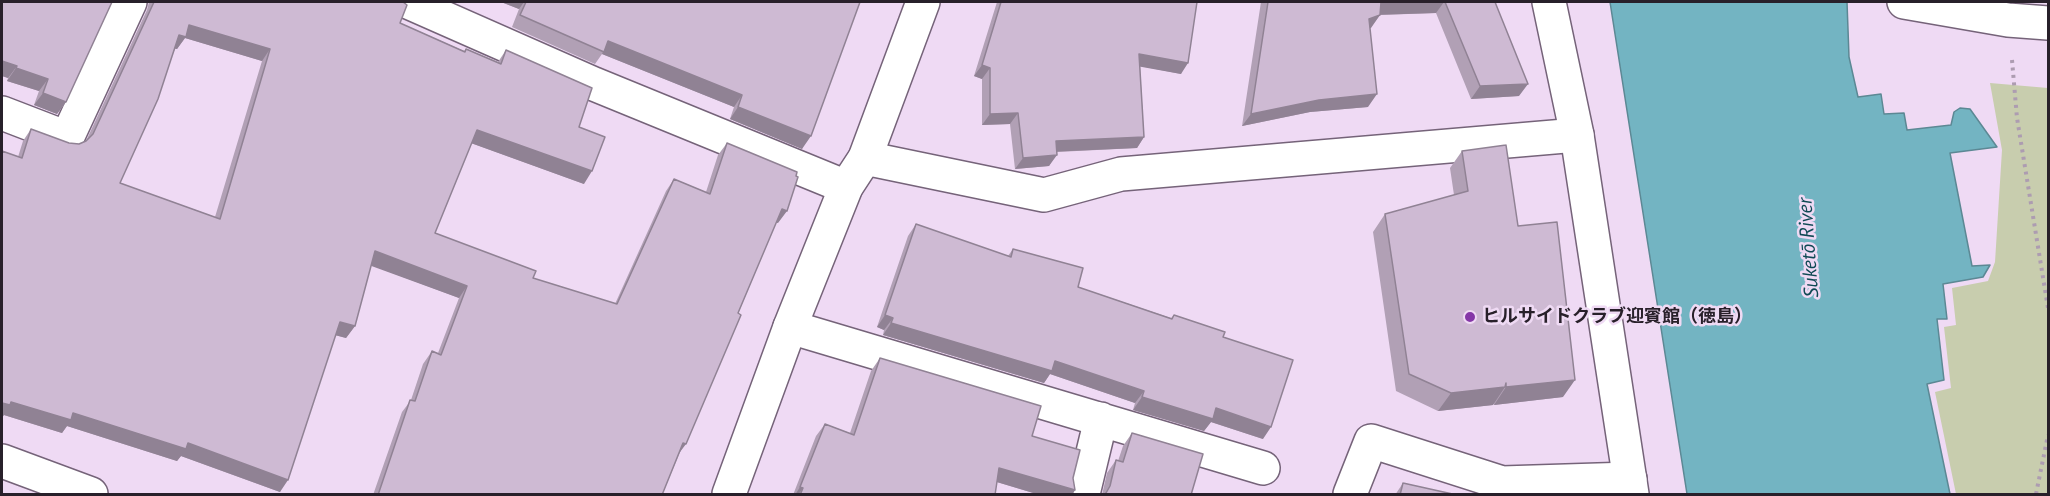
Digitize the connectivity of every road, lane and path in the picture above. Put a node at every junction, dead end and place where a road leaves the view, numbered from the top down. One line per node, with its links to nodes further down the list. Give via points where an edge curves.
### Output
1 (130, 2): 8 (street, via 67,138)
2 (408, 2): 11 (street)
3 (923, 2): 10 (street)
4 (1549, 2): 9 (street)
5 (1904, 2): 6 (street)
6 (2008, 20): 7 (street); 12 (path, via 2017,118)
7 (2049, 23)
8 (2, 113)
9 (1577, 135): 10 (street, via 1121,174 1044,195); 18 (street)
10 (865, 158): 11 (street)
11 (846, 188): 13 (street)
12 (2049, 308)
13 (790, 327): 14 (street); 20 (street)
14 (1101, 419): 17 (street); 21 (street)
15 (2049, 435): 23 (path)
16 (2, 461): 19 (street)
17 (1263, 468)
18 (1631, 487): 22 (street, via 1502,483 1371,441)
19 (91, 495)
20 (729, 495)
21 (1083, 495)
22 (1350, 495)
23 (2036, 495)

